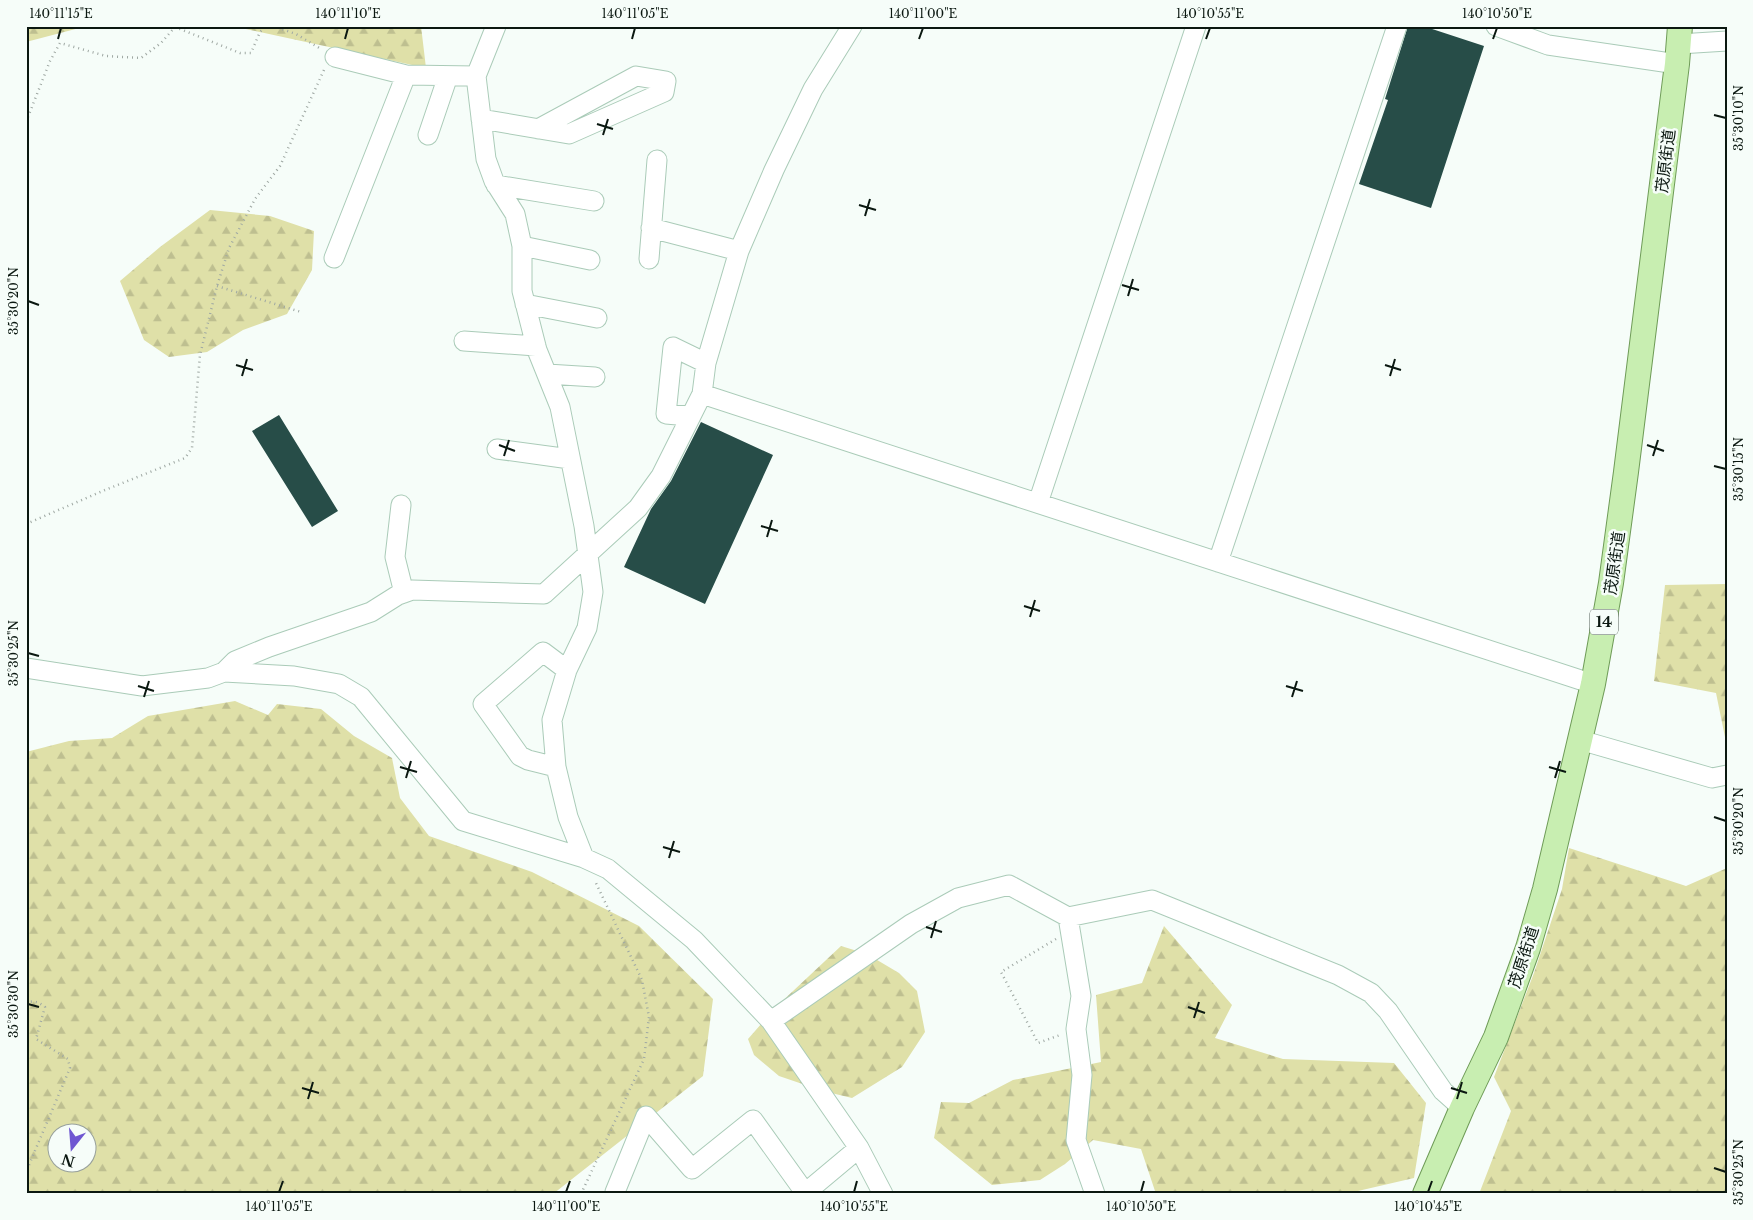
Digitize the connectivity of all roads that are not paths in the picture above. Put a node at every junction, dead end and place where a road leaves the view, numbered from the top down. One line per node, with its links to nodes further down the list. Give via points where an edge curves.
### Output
1 (496, 26): 11 (street)
2 (852, 26): 20 (street, via 813,89)
3 (1196, 26): 35 (street)
4 (1397, 26): 38 (street)
5 (1496, 26): 7 (street, via 1548,46)
6 (1727, 41): 7 (street)
7 (1679, 45): 43 (main road, 茂原街道 / 14, via 1625,482)
8 (336, 57): 9 (street)
9 (406, 75): 10 (street); 21 (street)
10 (448, 76): 11 (street); 14 (street)
11 (476, 76): 12 (street)
12 (481, 119): 13 (street); 16 (street, via 486,159)
13 (538, 129): 13 (street, via 569,134 665,87 636,76)
14 (428, 135)
15 (657, 160): 18 (street)
16 (496, 185): 17 (street); 19 (street, via 515,214)
17 (594, 201)
18 (652, 228): 20 (street); 22 (street)
19 (522, 246): 23 (street); 24 (street, via 522,291)
20 (739, 250): 28 (street)
21 (334, 258)
22 (649, 259)
23 (590, 260)
24 (526, 304): 25 (street); 27 (street)
25 (598, 318)
26 (464, 341): 27 (street)
27 (536, 346): 29 (street)
28 (706, 363): 31 (street); 32 (street, via 672,347 666,414)
29 (546, 374): 30 (street); 34 (street, via 560,407)
30 (594, 377)
31 (702, 394): 32 (street); 35 (street)
32 (689, 416): 37 (street, via 661,476 638,508)
33 (497, 449): 34 (street)
34 (570, 459): 37 (street)
35 (1038, 504): 38 (street)
36 (401, 505): 39 (street, via 395,557)
37 (588, 555): 39 (street, via 544,594 412,590); 41 (street, via 593,592 587,628)
38 (1218, 562): 43 (street)
39 (404, 593): 42 (street, via 371,612 269,646 235,661)
40 (26, 668): 42 (street, via 142,686 208,678)
41 (568, 670): 45 (street, via 552,720); 45 (street, via 543,652 483,704 520,756)
42 (224, 672): 47 (street, via 294,676 339,684 361,697 462,821)
43 (1593, 684): 44 (main road, 茂原街道 / 14)
44 (1580, 740): 46 (street, via 1712,778); 50 (main road, 茂原街道 / 14, via 1528,948 1496,1038)
45 (556, 767): 47 (street, via 568,817)
46 (1727, 775)
47 (584, 858): 49 (street, via 608,869 694,940)
48 (1069, 924): 49 (street, via 1008,885 958,898 911,924); 50 (street, via 1152,900 1338,976 1371,992 1388,1011 1443,1091); 55 (street, via 1081,996 1076,1030 1082,1075 1076,1140)
49 (772, 1021): 51 (street)
50 (1462, 1108): 56 (main road, 茂原街道 / 14)
51 (859, 1148): 52 (street); 54 (street)
52 (805, 1193): 53 (street, via 753,1120 692,1169 646,1116)
53 (616, 1194)
54 (884, 1194)
55 (1095, 1194)
56 (1425, 1194)

